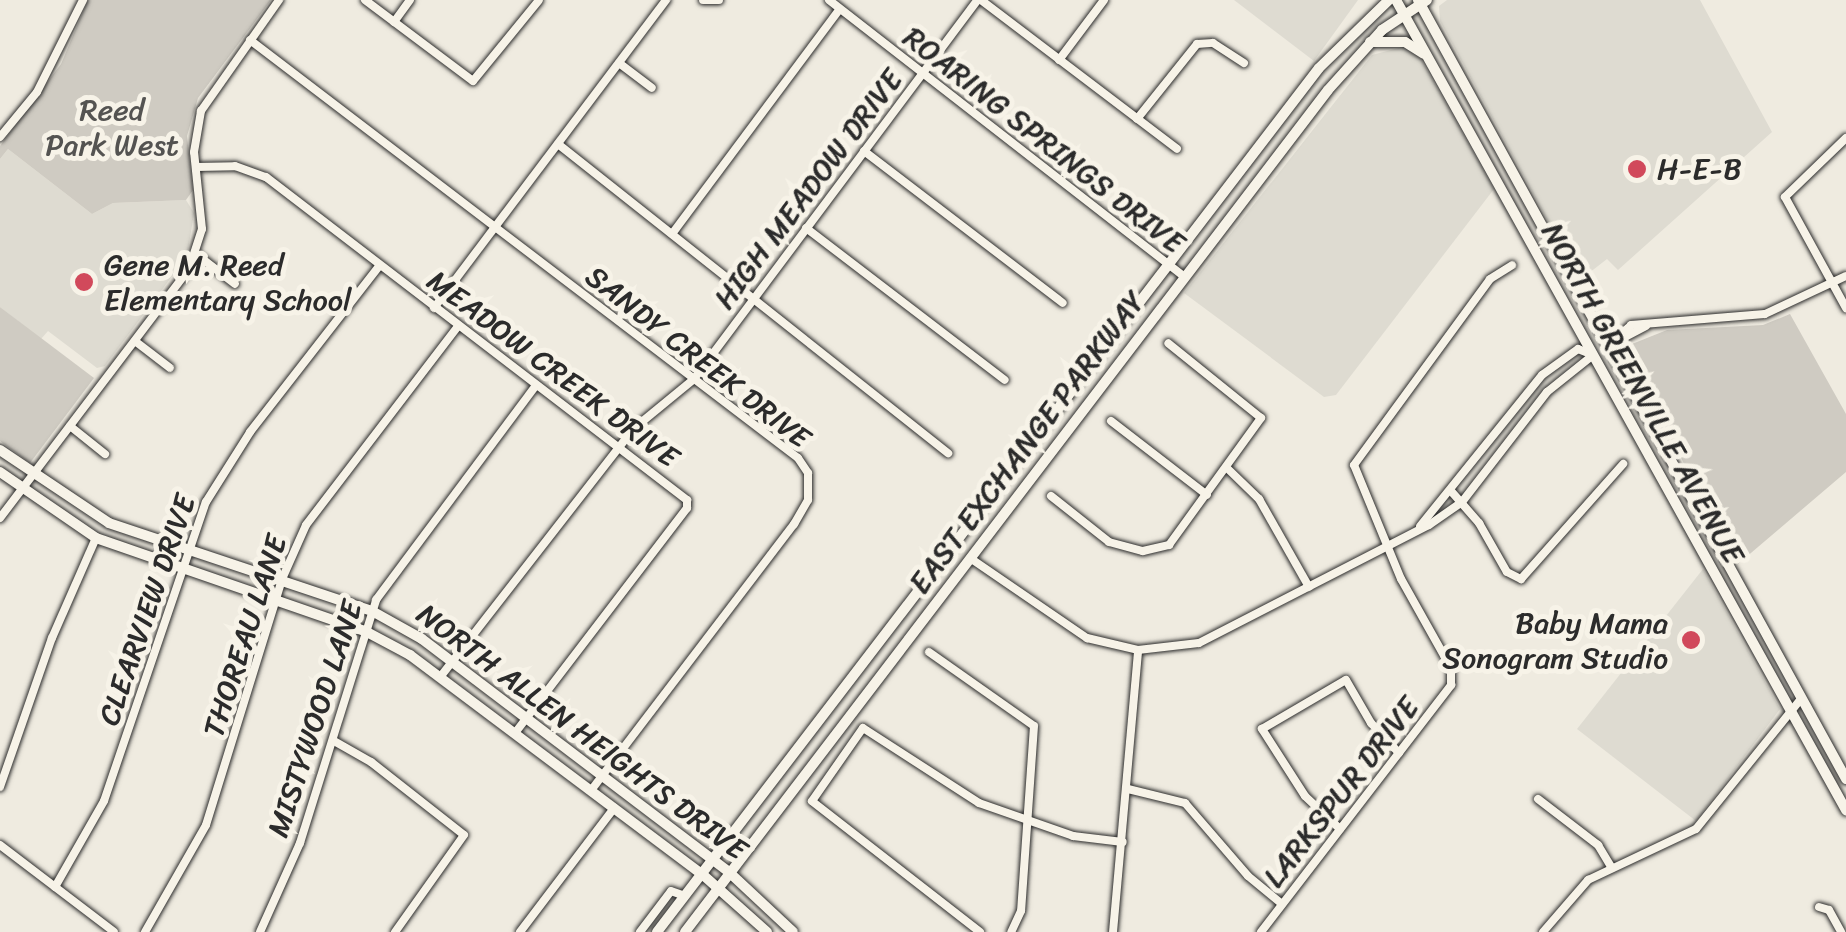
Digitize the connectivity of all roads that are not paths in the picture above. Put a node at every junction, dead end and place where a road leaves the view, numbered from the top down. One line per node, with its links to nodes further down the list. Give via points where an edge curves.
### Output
1 (83, 0): 28 (street, via 38,92)
2 (279, 0): 17 (street)
3 (365, 0): 16 (street)
4 (410, 0): 16 (street)
5 (539, 0): 16 (street, via 473,80)
6 (666, 0): 21 (street)
7 (703, 0): 8 (street)
8 (719, 0)
9 (830, 0): 14 (street, ROARING SPRINGS DRIVE)
10 (979, 0): 20 (street); 23 (street, HIGH MEADOW DRIVE)
11 (1104, 0): 20 (street)
12 (1392, 0): 15 (main road, NORTH GREENVILLE AVENUE); 25 (main road, EAST EXCHANGE PARKWAY, via 1344,38)
13 (1422, 1): 15 (main road, EAST EXCHANGE PARKWAY); 33 (main road, NORTH GREENVILLE AVENUE)
14 (839, 10): 23 (street, ROARING SPRINGS DRIVE); 38 (street)
15 (1404, 15): 18 (main road, EAST EXCHANGE PARKWAY); 19 (main road, NORTH GREENVILLE AVENUE)
16 (394, 22)
17 (250, 40): 34 (street, via 200,110); 36 (street, SANDY CREEK DRIVE)
18 (1369, 42): 19 (main road, via 1406,42); 27 (main road, EAST EXCHANGE PARKWAY)
19 (1427, 56): 35 (main road, NORTH GREENVILLE AVENUE)
20 (1060, 60): 26 (street)
21 (619, 63): 24 (street); 30 (street)
22 (1244, 63): 26 (street, via 1213,44 1196,44)
23 (922, 74): 32 (street, HIGH MEADOW DRIVE); 40 (street, ROARING SPRINGS DRIVE)
24 (652, 88)
25 (1280, 118): 27 (main road); 40 (main road, EAST EXCHANGE PARKWAY)
26 (1137, 119): 31 (street)
27 (1296, 130): 44 (main road, EAST EXCHANGE PARKWAY)
28 (0, 137)
29 (1846, 138): 46 (street, via 1786,194)
30 (558, 144): 36 (street); 38 (street)
31 (1177, 149)
32 (864, 151): 37 (street, HIGH MEADOW DRIVE); 47 (street)
33 (1509, 166): 35 (main road); 54 (main road, NORTH GREENVILLE AVENUE)
34 (196, 167): 39 (street, via 203,216); 42 (street, MEADOW CREEK DRIVE, via 235,166 266,176)
35 (1493, 176): 55 (main road, NORTH GREENVILLE AVENUE)
36 (495, 227): 49 (street); 57 (street, SANDY CREEK DRIVE)
37 (806, 228): 48 (street, HIGH MEADOW DRIVE); 58 (street)
38 (672, 234): 48 (street)
39 (196, 254): 45 (street); 52 (street)
40 (1169, 264): 44 (street, ROARING SPRINGS DRIVE); 79 (main road, EAST EXCHANGE PARKWAY)
41 (1512, 265): 78 (street, via 1490,279 1354,465)
42 (379, 266): 49 (street, MEADOW CREEK DRIVE); 80 (street, CLEARVIEW DRIVE, via 223,470)
43 (1846, 276): 46 (street)
44 (1185, 277): 81 (main road, EAST EXCHANGE PARKWAY)
45 (235, 284)
46 (1833, 284): 50 (street); 54 (street, via 1765,314 1631,325)
47 (1064, 302)
48 (750, 303): 57 (street, HIGH MEADOW DRIVE); 64 (street)
49 (434, 308): 51 (street, MEADOW CREEK DRIVE)
50 (1846, 308)
51 (458, 326): 59 (street, MEADOW CREEK DRIVE); 83 (street, THOREAU LANE, via 306,525)
52 (135, 340): 56 (street); 61 (street)
53 (1168, 343): 67 (street, via 1260,414)
54 (1608, 346): 55 (main road); 92 (main road, NORTH GREENVILLE AVENUE)
55 (1593, 355): 71 (street, via 1578,349 1542,375); 74 (street, via 1547,392); 94 (main road, NORTH GREENVILLE AVENUE)
56 (170, 368)
57 (694, 379): 62 (street, HIGH MEADOW DRIVE); 102 (street, SANDY CREEK DRIVE, via 798,458 808,473 808,500)
58 (1006, 380)
59 (536, 385): 62 (street, MEADOW CREEK DRIVE); 86 (street, MISTYWOOD LANE, via 388,578)
60 (1111, 421): 72 (street)
61 (70, 426): 65 (street); 69 (street)
62 (617, 448): 90 (street, HIGH MEADOW DRIVE); 96 (street, MEADOW CREEK DRIVE, via 682,494 687,508)
63 (0, 450): 69 (main road, NORTH ALLEN HEIGHTS DRIVE)
64 (948, 453)
65 (105, 454)
66 (1623, 464): 74 (street, via 1521,579 1508,572)
67 (1227, 468): 72 (street); 84 (street, via 1259,498)
68 (0, 472): 70 (main road, NORTH ALLEN HEIGHTS DRIVE)
69 (32, 475): 70 (street); 80 (main road, NORTH ALLEN HEIGHTS DRIVE, via 109,523)
70 (22, 489): 75 (street); 77 (main road, NORTH ALLEN HEIGHTS DRIVE)
71 (1451, 492): 74 (street); 76 (street)
72 (1207, 495): 73 (street, via 1164,549 1143,551 1110,542)
73 (1050, 496)
74 (1462, 502): 76 (street)
75 (0, 518)
76 (1420, 526): 78 (street)
77 (96, 538): 82 (main road, NORTH ALLEN HEIGHTS DRIVE); 104 (street, via 52,638)
78 (1388, 544): 84 (street); 101 (street, LARKSPUR DRIVE, via 1453,678)
79 (953, 546): 81 (main road); 93 (main road, EAST EXCHANGE PARKWAY)
80 (187, 550): 82 (street, CLEARVIEW DRIVE); 83 (main road, NORTH ALLEN HEIGHTS DRIVE)
81 (970, 558): 88 (street, via 1071,631); 95 (main road, EAST EXCHANGE PARKWAY)
82 (181, 568): 85 (main road, NORTH ALLEN HEIGHTS DRIVE); 118 (street, CLEARVIEW DRIVE, via 104,801)
83 (282, 579): 85 (street, THOREAU LANE); 86 (main road, NORTH ALLEN HEIGHTS DRIVE)
84 (1309, 586): 88 (street, via 1218,636 1179,648)
85 (275, 600): 87 (main road, NORTH ALLEN HEIGHTS DRIVE); 124 (street, THOREAU LANE, via 206,826)
86 (372, 611): 87 (street, MISTYWOOD LANE); 90 (main road, NORTH ALLEN HEIGHTS DRIVE)
87 (365, 631): 91 (main road, NORTH ALLEN HEIGHTS DRIVE); 99 (street, MISTYWOOD LANE)
88 (1138, 650): 105 (street)
89 (929, 652): 110 (street, via 1034,726)
90 (452, 661): 91 (street, HIGH MEADOW DRIVE); 96 (main road, NORTH ALLEN HEIGHTS DRIVE)
91 (441, 676): 97 (main road, NORTH ALLEN HEIGHTS DRIVE)
92 (1801, 699): 94 (street); 103 (main road, NORTH GREENVILLE AVENUE)
93 (833, 702): 95 (main road); 98 (main road, EAST EXCHANGE PARKWAY)
94 (1792, 710): 109 (main road, NORTH GREENVILLE AVENUE); 115 (street, via 1696,829)
95 (850, 715): 100 (main road, EAST EXCHANGE PARKWAY)
96 (528, 716): 97 (street, MEADOW CREEK DRIVE); 102 (main road, NORTH ALLEN HEIGHTS DRIVE)
97 (515, 733): 106 (main road, NORTH ALLEN HEIGHTS DRIVE)
98 (808, 734): 100 (main road); 114 (main road, EAST EXCHANGE PARKWAY)
99 (334, 741): 125 (street, MISTYWOOD LANE); 126 (street, via 372,762 464,835)
100 (826, 748): 116 (main road, EAST EXCHANGE PARKWAY)
101 (1398, 753): 111 (street, LARKSPUR DRIVE); 111 (street, via 1346,680 1262,729 1305,796)
102 (602, 774): 106 (street, SANDY CREEK DRIVE); 114 (main road, NORTH ALLEN HEIGHTS DRIVE)
103 (1846, 779)
104 (0, 787)
105 (1128, 789): 112 (street); 121 (street, via 1184,803 1232,860)
106 (590, 790): 108 (main road, NORTH ALLEN HEIGHTS DRIVE)
107 (1538, 799): 115 (street, via 1598,844)
108 (614, 808): 117 (main road, NORTH ALLEN HEIGHTS DRIVE); 127 (street)
109 (1846, 810)
110 (1027, 822): 112 (street); 133 (street, via 979,803 865,727 812,799); 134 (street, via 1021,911)
111 (1340, 829): 121 (street, LARKSPUR DRIVE)
112 (1124, 842): 135 (street)
113 (0, 845): 118 (street)
114 (713, 859): 116 (main road, NORTH ALLEN HEIGHTS DRIVE); 117 (main road, EAST EXCHANGE PARKWAY)
115 (1612, 868): 137 (street, via 1582,885)
116 (730, 873): 119 (main road, EAST EXCHANGE PARKWAY); 132 (main road, NORTH ALLEN HEIGHTS DRIVE)
117 (702, 874): 119 (main road, NORTH ALLEN HEIGHTS DRIVE); 120 (main road, EAST EXCHANGE PARKWAY)
118 (54, 887): 123 (street)
119 (719, 888): 130 (main road, EAST EXCHANGE PARKWAY); 131 (main road, NORTH ALLEN HEIGHTS DRIVE)
120 (685, 896): 128 (street, EAST EXCHANGE PARKWAY, via 671,891); 129 (main road, EAST EXCHANGE PARKWAY)
121 (1282, 904): 136 (street, LARKSPUR DRIVE)
122 (1820, 907): 138 (street)
123 (114, 932)
124 (145, 932)
125 (260, 932)
126 (395, 932)
127 (520, 932)
128 (640, 932)
129 (657, 932)
130 (685, 932)
131 (767, 932)
132 (793, 932)
133 (980, 932)
134 (1011, 932)
135 (1113, 932)
136 (1261, 932)
137 (1542, 932)
138 (1842, 932)

